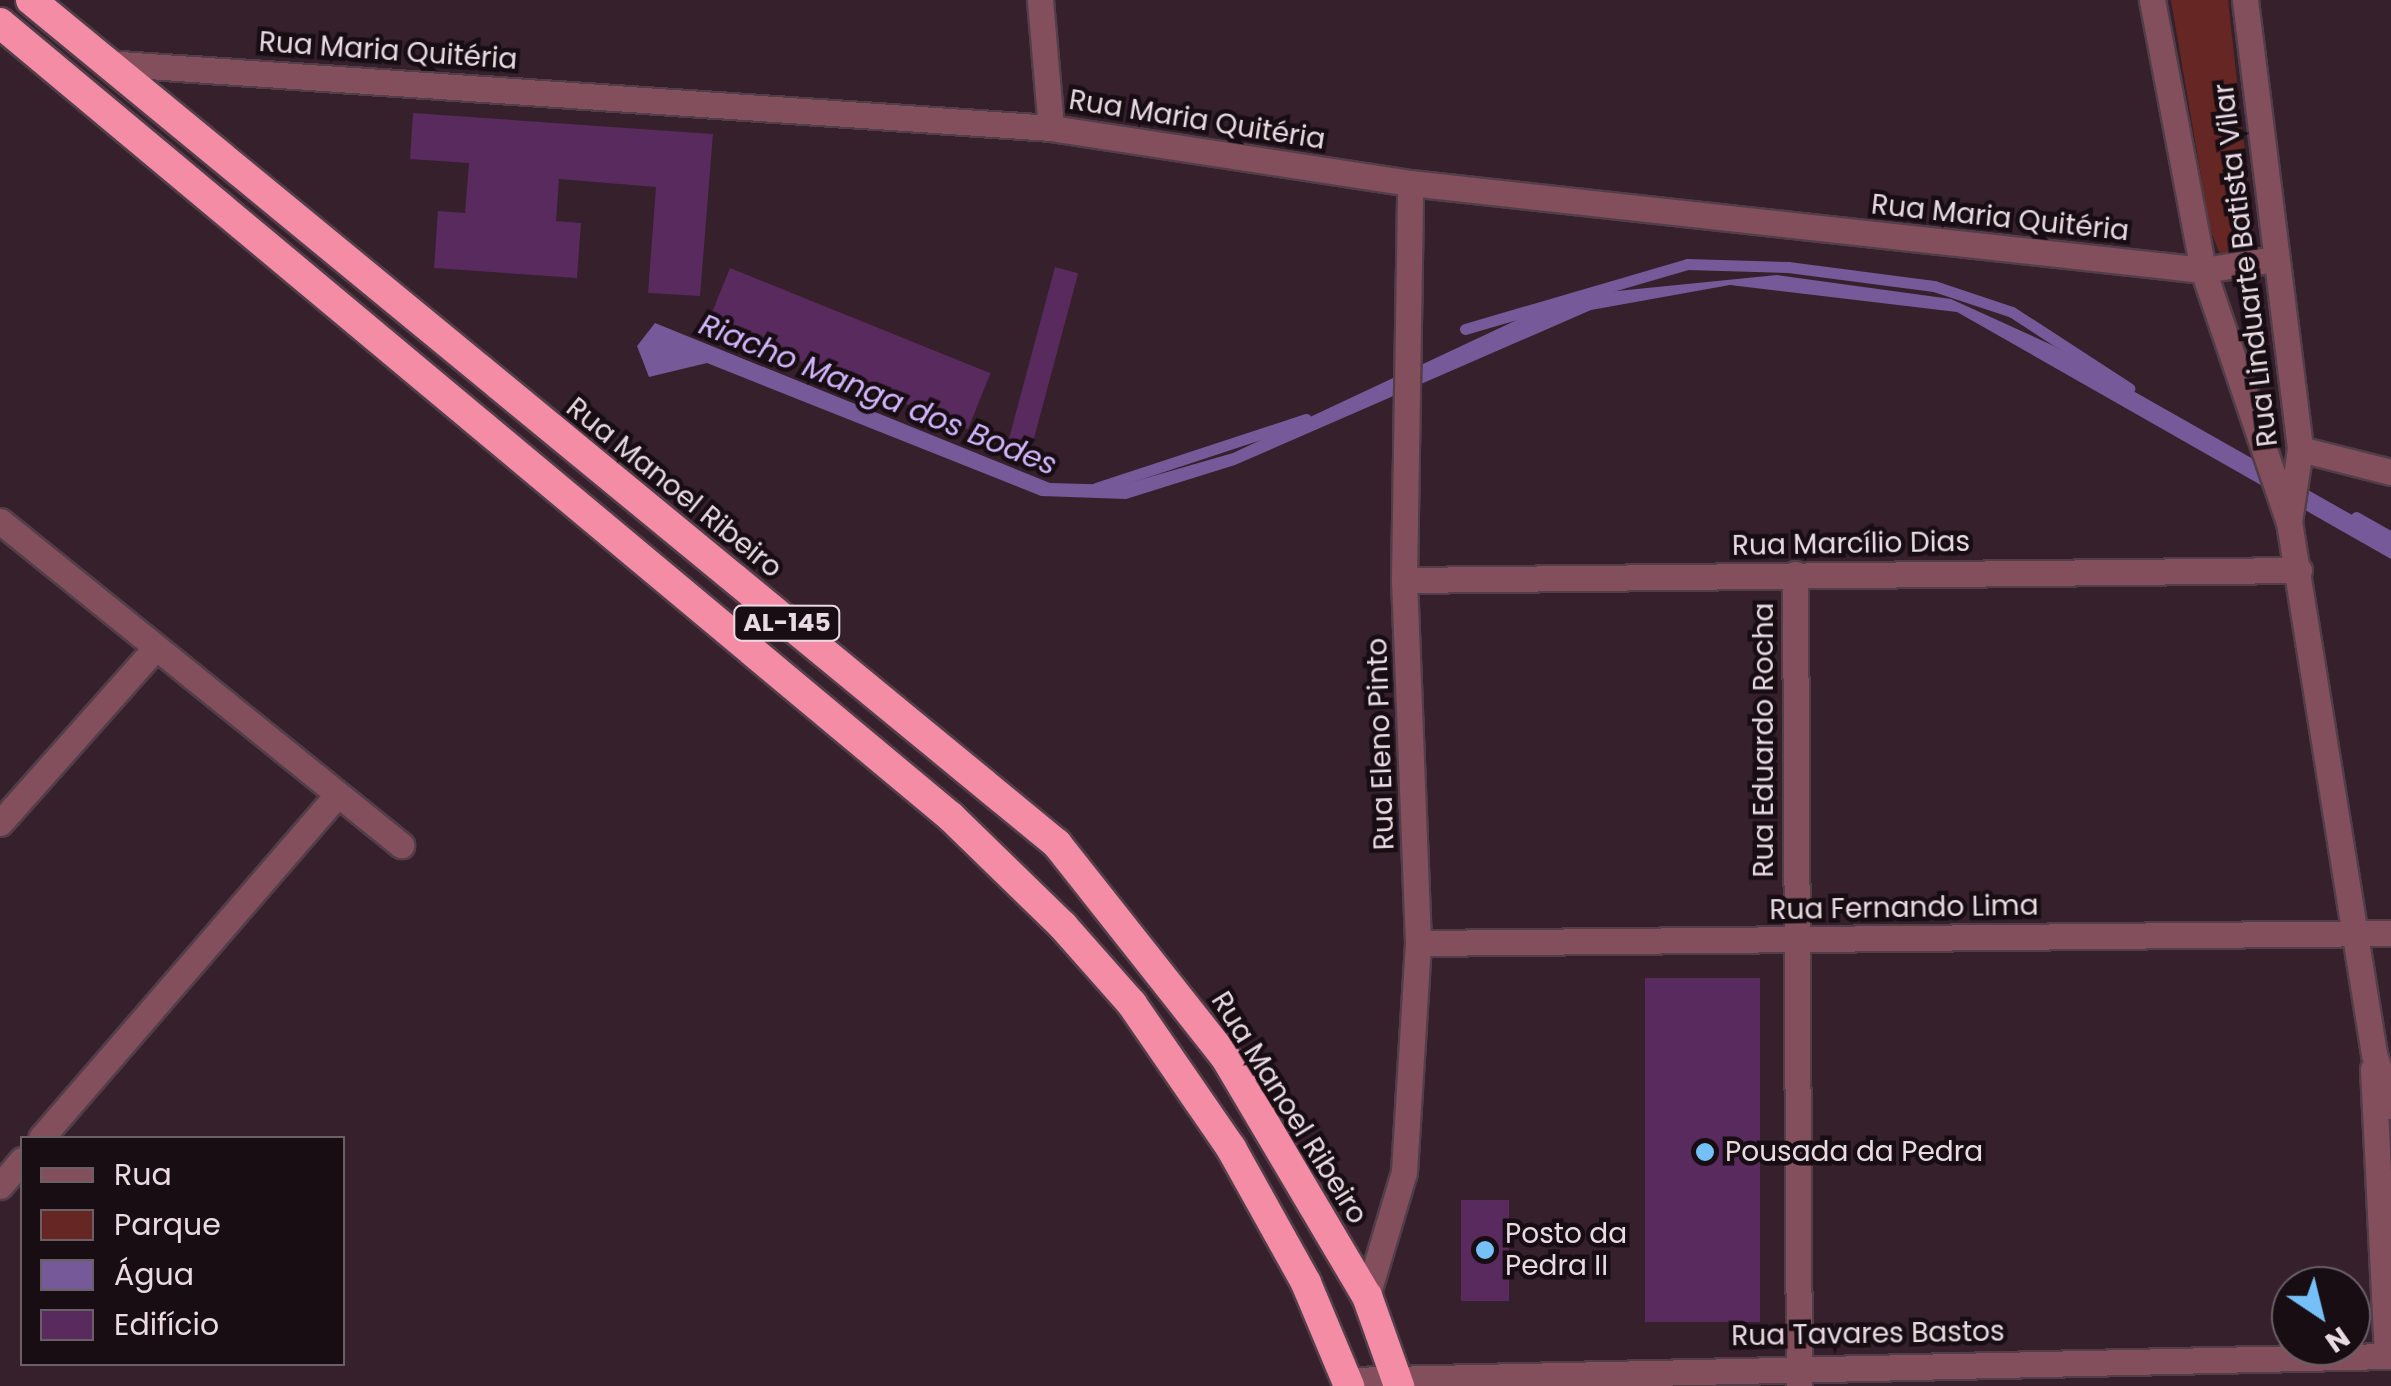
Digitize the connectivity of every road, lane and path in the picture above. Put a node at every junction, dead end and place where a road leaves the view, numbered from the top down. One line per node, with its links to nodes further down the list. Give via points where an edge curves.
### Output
1 (32, 0): 6 (highway, Rua Manoel Ribeiro / AL-145)
2 (1040, 0): 7 (street)
3 (2152, 0): 10 (street, Rua Linduarte Batista Vilar)
4 (2245, 0): 9 (street, Rua Linduarte Batista Vilar)
5 (0, 23): 35 (highway, AL-145, via 936,804 1063,926 1132,1004 1231,1148)
6 (106, 63): 7 (street, Rua Maria Quitéria); 31 (highway, Rua Manoel Ribeiro / AL-145, via 1056,844 1226,1058)
7 (1051, 128): 8 (street, Rua Maria Quitéria)
8 (1410, 183): 10 (street, Rua Maria Quitéria); 17 (street, Rua Eleno Pinto)
9 (2276, 259): 10 (street, Rua Maria Quitéria); 11 (street, Rua Linduarte Batista Vilar)
10 (2203, 270): 14 (street, Rua Linduarte Batista Vilar)
11 (2300, 449): 12 (street); 14 (street, Rua Linduarte Batista Vilar)
12 (2391, 472)
13 (0, 522): 18 (street)
14 (2290, 522): 15 (street, Rua Linduarte Batista Vilar)
15 (2299, 570): 16 (street, Rua Marcílio Dias); 22 (street, Rua Linduarte Batista Vilar)
16 (1795, 574): 17 (street, Rua Marcílio Dias); 24 (street, Rua Eduardo Rocha)
17 (1404, 580): 25 (street, Rua Eleno Pinto)
18 (156, 647): 19 (street); 20 (street)
19 (338, 794): 21 (street); 28 (street)
20 (0, 823)
21 (401, 846)
22 (2356, 933): 23 (street, Rua Fernando Lima); 24 (street, Rua Fernando Lima); 26 (street, Rua Linduarte Batista Vilar)
23 (2391, 933)
24 (1794, 939): 25 (street, Rua Fernando Lima); 33 (street, Rua Eduardo Rocha)
25 (1418, 942): 31 (street, Rua Eleno Pinto, via 1404,1172)
26 (2374, 1054): 27 (street); 32 (street, via 2370,1134)
27 (2391, 1106)
28 (43, 1136)
29 (20, 1162): 30 (street)
30 (0, 1186)
31 (1367, 1296): 34 (highway, Rua Manoel Ribeiro / AL-145)
32 (2389, 1356): 33 (street, Rua Tavares Bastos)
33 (1799, 1375): 34 (street, Rua Tavares Bastos)
34 (1398, 1379): 35 (street, Rua Tavares Bastos)
35 (1348, 1383)

